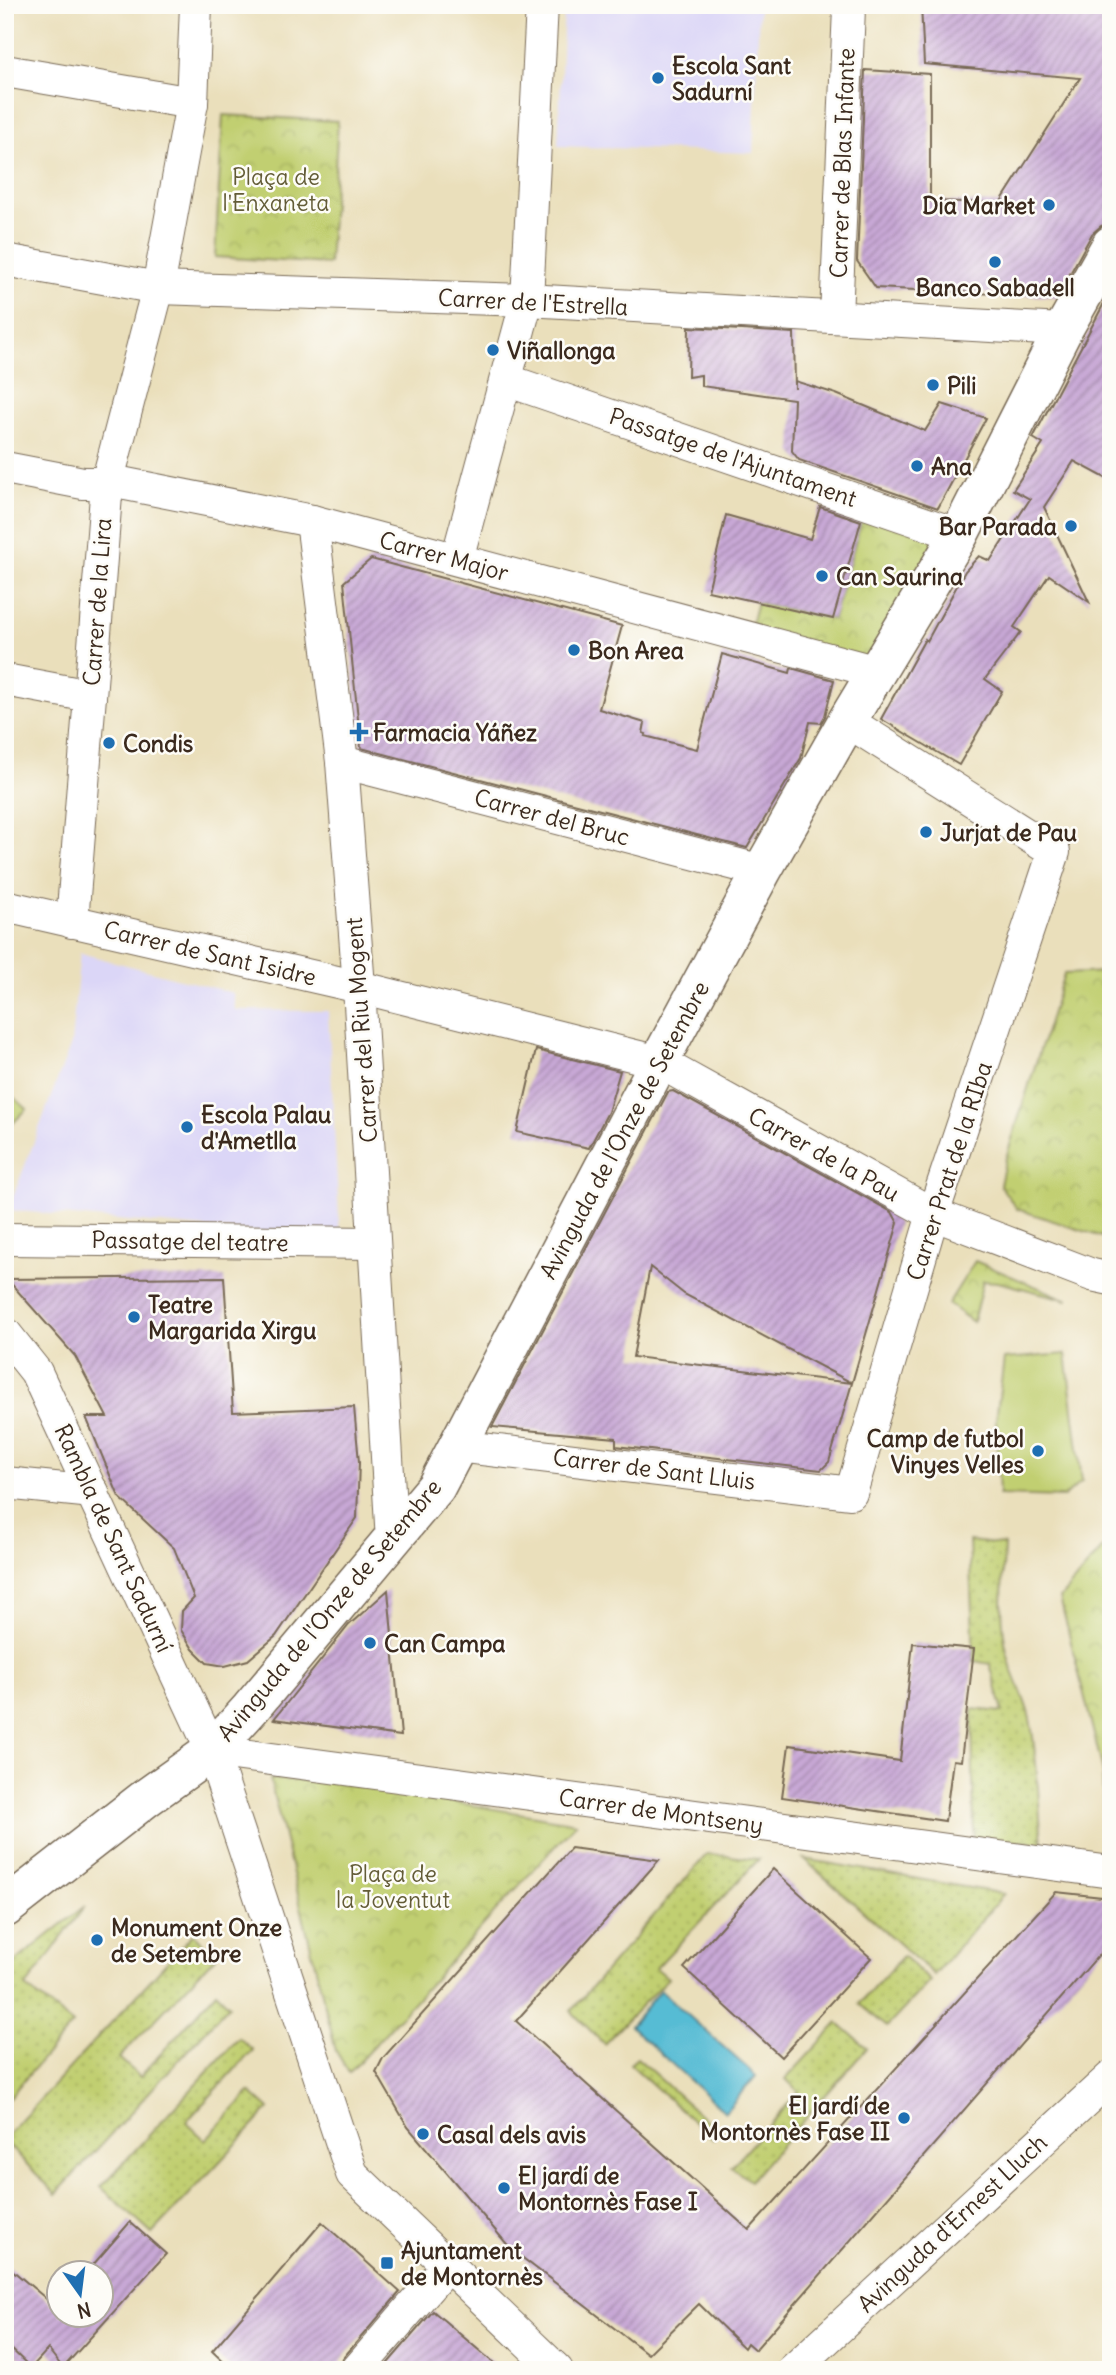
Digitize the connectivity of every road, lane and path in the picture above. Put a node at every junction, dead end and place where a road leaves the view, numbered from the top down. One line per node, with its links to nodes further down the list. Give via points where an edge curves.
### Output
1 (196, 5): 5 (street, Carrer de la Lira)
2 (542, 5): 9 (street)
3 (850, 6): 10 (street, Carrer de Blas Infante)
4 (5, 71): 5 (street)
5 (192, 103): 8 (street, Carrer de la Lira)
6 (1111, 245): 11 (street, Avinguda de l'Onze de Setembre)
7 (5, 260): 8 (street, Carrer de l'Estrella)
8 (158, 288): 9 (street, Carrer de l'Estrella); 14 (street, Carrer de la Lira)
9 (527, 300): 10 (street, Carrer de l'Estrella); 12 (street)
10 (835, 317): 11 (street, Carrer de l'Estrella)
11 (1063, 330): 16 (street, Avinguda de l'Onze de Setembre)
12 (506, 380): 16 (street, Passatge de l'Ajuntament); 17 (street)
13 (5, 468): 14 (street, Carrer Major)
14 (107, 483): 15 (street, Carrer Major); 20 (street, Carrer de la Lira)
15 (312, 521): 17 (street, Carrer Major); 22 (street, Carrer del Riu Mogent)
16 (959, 535): 18 (street, Avinguda de l'Onze de Setembre)
17 (457, 559): 18 (street, Carrer Major)
18 (877, 672): 21 (street, Avinguda de l'Onze de Setembre)
19 (5, 680): 20 (street)
20 (90, 696): 25 (street, Carrer de la Lira)
21 (847, 721): 23 (street, Avinguda de l'Onze de Setembre); 28 (street, Carrer Prat de la RIba, via 1054,852)
22 (342, 762): 23 (street, Carrer del Bruc); 26 (street, Carrer del Riu Mogent)
23 (762, 871): 27 (street, Avinguda de l'Onze de Setembre)
24 (5, 906): 25 (street, Carrer de Sant Isidre)
25 (72, 922): 26 (street, Carrer de Sant Isidre)
26 (359, 987): 27 (street, Carrer de Sant Isidre); 30 (street, Carrer del Riu Mogent)
27 (659, 1062): 28 (street, Carrer de la Pau); 33 (street, Avinguda de l'Onze de Setembre)
28 (933, 1214): 31 (street, Carrer de la Pau); 36 (street, Carrer Prat de la RIba)
29 (5, 1239): 30 (street, Passatge del teatre)
30 (374, 1244): 37 (street, Carrer del Riu Mogent)
31 (1111, 1279)
32 (5, 1333): 35 (street, Rambla de Sant Sadurní, via 36,1372)
33 (457, 1446): 36 (street, Carrer de Sant Lluis); 37 (street, Avinguda de l'Onze de Setembre, via 436,1487)
34 (5, 1483): 35 (street)
35 (93, 1492): 38 (street, Rambla de Sant Sadurní)
36 (851, 1493)
37 (392, 1541): 38 (street, Avinguda de l'Onze de Setembre)
38 (212, 1751): 39 (street, Carrer de Montseny); 40 (street, Avinguda de l'Onze de Setembre); 42 (street, Rambla de Sant Sadurní, via 352,2174)
39 (1111, 1872)
40 (5, 1908)
41 (1111, 2077): 45 (street, Avinguda d'Ernest Lluch)
42 (448, 2265): 43 (street); 44 (street, Rambla de Sant Sadurní)
43 (357, 2370)
44 (557, 2370)
45 (793, 2370)

